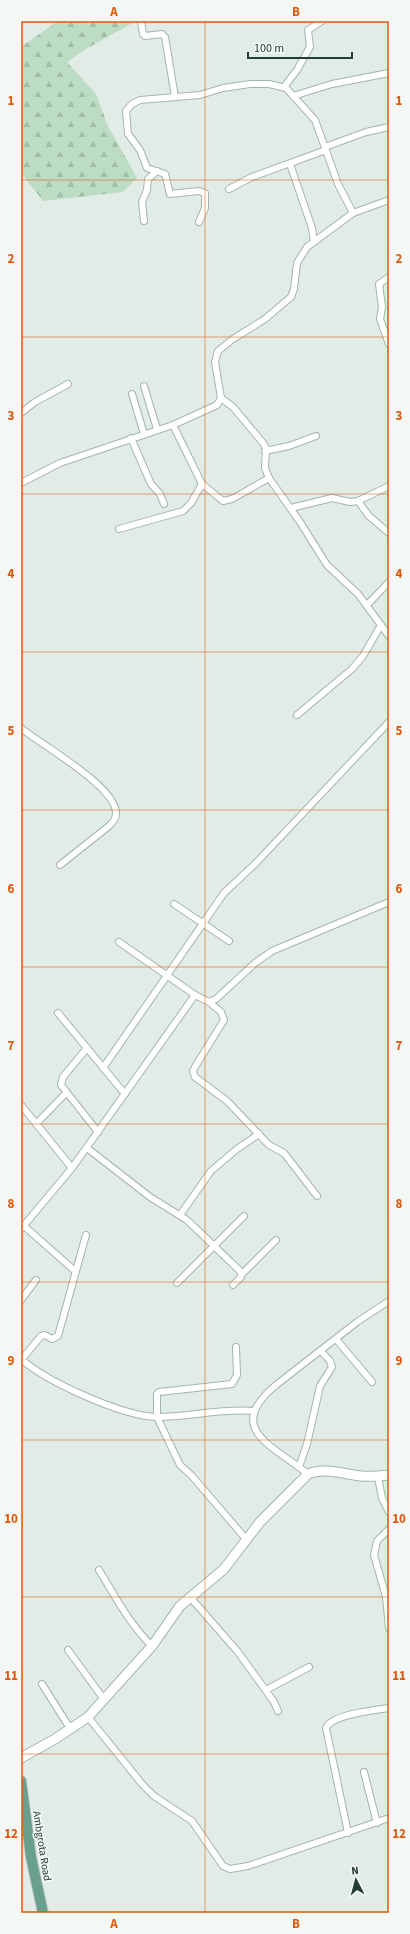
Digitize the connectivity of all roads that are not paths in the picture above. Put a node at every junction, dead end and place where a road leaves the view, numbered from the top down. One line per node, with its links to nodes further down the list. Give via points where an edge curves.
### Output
1 (141, 21): 6 (street, via 142,34 162,34 165,37)
2 (322, 21): 4 (street, via 308,30 310,47)
3 (389, 72): 5 (street)
4 (284, 87): 5 (street); 6 (street, via 250,84 200,95)
5 (294, 96): 8 (street, via 315,120)
6 (175, 97): 10 (street, via 140,100 126,111 130,138 140,150 145,166)
7 (389, 127): 8 (street, via 366,132)
8 (326, 149): 9 (street); 13 (street, via 338,184)
9 (290, 164): 11 (street, via 252,177); 16 (street, via 312,228)
10 (157, 171): 14 (street, via 148,179 143,197); 15 (street, via 165,174 170,194 199,191 205,193 205,208)
11 (229, 189)
12 (389, 200): 13 (street)
13 (353, 213): 16 (street)
14 (144, 221)
15 (199, 222)
16 (314, 242): 22 (street, via 298,258 291,297 265,319 232,339 218,351 215,362)
17 (389, 276): 18 (street, via 378,284 378,290 382,308 380,320)
18 (389, 344)
19 (68, 384): 23 (street, via 35,402)
20 (144, 386): 25 (street)
21 (132, 394): 26 (street)
22 (221, 398): 24 (street, via 217,405); 29 (street, via 233,407 263,443)
23 (21, 413)
24 (173, 425): 25 (street); 32 (street)
25 (157, 429): 26 (street)
26 (144, 434): 28 (street)
27 (316, 436): 29 (street)
28 (131, 438): 31 (street, via 60,463); 35 (street, via 151,484 160,494)
29 (265, 451): 30 (street, via 265,468)
30 (269, 478): 32 (street, via 226,502); 36 (street)
31 (21, 483)
32 (202, 484): 37 (street, via 192,503 183,511)
33 (389, 486): 34 (street)
34 (358, 501): 36 (street, via 332,498); 38 (street, via 369,516)
35 (164, 504)
36 (291, 508): 40 (street, via 327,565)
37 (119, 528)
38 (388, 529)
39 (389, 582): 40 (street)
40 (367, 605): 41 (street)
41 (381, 625): 42 (street); 43 (street, via 356,664)
42 (389, 636)
43 (297, 715)
44 (389, 722): 49 (street, via 255,864 231,885)
45 (21, 728): 46 (street, via 89,777 114,805 116,813 112,823)
46 (60, 865)
47 (389, 902): 54 (street, via 272,951)
48 (174, 904): 49 (street)
49 (203, 923): 51 (street); 52 (street)
50 (119, 942): 52 (street)
51 (229, 942)
52 (167, 975): 53 (street); 57 (street)
53 (195, 995): 54 (street); 59 (street)
54 (209, 1002): 63 (street, via 221,1012 224,1020 195,1067 194,1074 227,1101)
55 (58, 1013): 56 (street)
56 (87, 1048): 57 (street); 58 (street, via 60,1081)
57 (103, 1068): 59 (street)
58 (66, 1093): 61 (street); 62 (street)
59 (125, 1094): 62 (street)
60 (21, 1105): 61 (street)
61 (36, 1124): 65 (street)
62 (98, 1132): 64 (street)
63 (259, 1134): 66 (street, via 269,1145 284,1153); 67 (street, via 211,1171)
64 (87, 1148): 65 (street); 67 (street, via 150,1197)
65 (72, 1168): 69 (street)
66 (317, 1196)
67 (180, 1215): 72 (street)
68 (244, 1216): 72 (street)
69 (23, 1227): 73 (street)
70 (86, 1235): 73 (street)
71 (276, 1240): 74 (street)
72 (214, 1245): 74 (street); 76 (street)
73 (75, 1271): 83 (street, via 57,1338 41,1336)
74 (242, 1274): 77 (street)
75 (36, 1280): 78 (street)
76 (177, 1284)
77 (233, 1285)
78 (21, 1300)
79 (389, 1301): 80 (street)
80 (336, 1339): 82 (street); 84 (street)
81 (236, 1347): 86 (street, via 237,1375 232,1384 159,1392 156,1397)
82 (321, 1351): 85 (street, via 265,1394); 87 (street, via 332,1367 320,1386)
83 (21, 1359): 86 (street, via 50,1380 132,1412)
84 (372, 1382)
85 (254, 1411): 86 (street); 87 (street, via 257,1434)
86 (157, 1417): 93 (street, via 183,1469 192,1476)
87 (299, 1467): 88 (street)
88 (308, 1474): 90 (street, via 325,1471); 93 (street)
89 (389, 1476): 90 (street)
90 (378, 1477): 91 (street, via 382,1498)
91 (389, 1512)
92 (389, 1529): 96 (street, via 377,1541 374,1555 386,1597)
93 (246, 1539): 95 (street, via 224,1569)
94 (99, 1570): 97 (street, via 119,1604)
95 (190, 1597): 97 (street, via 171,1616); 101 (street, via 238,1652)
96 (389, 1628)
97 (152, 1646): 102 (street)
98 (68, 1650): 102 (street)
99 (310, 1667): 101 (street)
100 (42, 1684): 106 (street)
101 (266, 1690): 104 (street)
102 (103, 1698): 105 (street)
103 (389, 1708): 112 (street, via 349,1715 331,1722 326,1728)
104 (278, 1711)
105 (88, 1717): 106 (street); 112 (street, via 154,1796 192,1820 223,1866 230,1869 248,1866)
106 (71, 1730): 107 (street)
107 (21, 1758)
108 (364, 1772): 111 (street)
109 (21, 1782): 113 (main road, Ambgrota Road)
110 (389, 1818): 111 (street)
111 (377, 1822): 112 (street)
112 (348, 1833)
113 (42, 1913)

